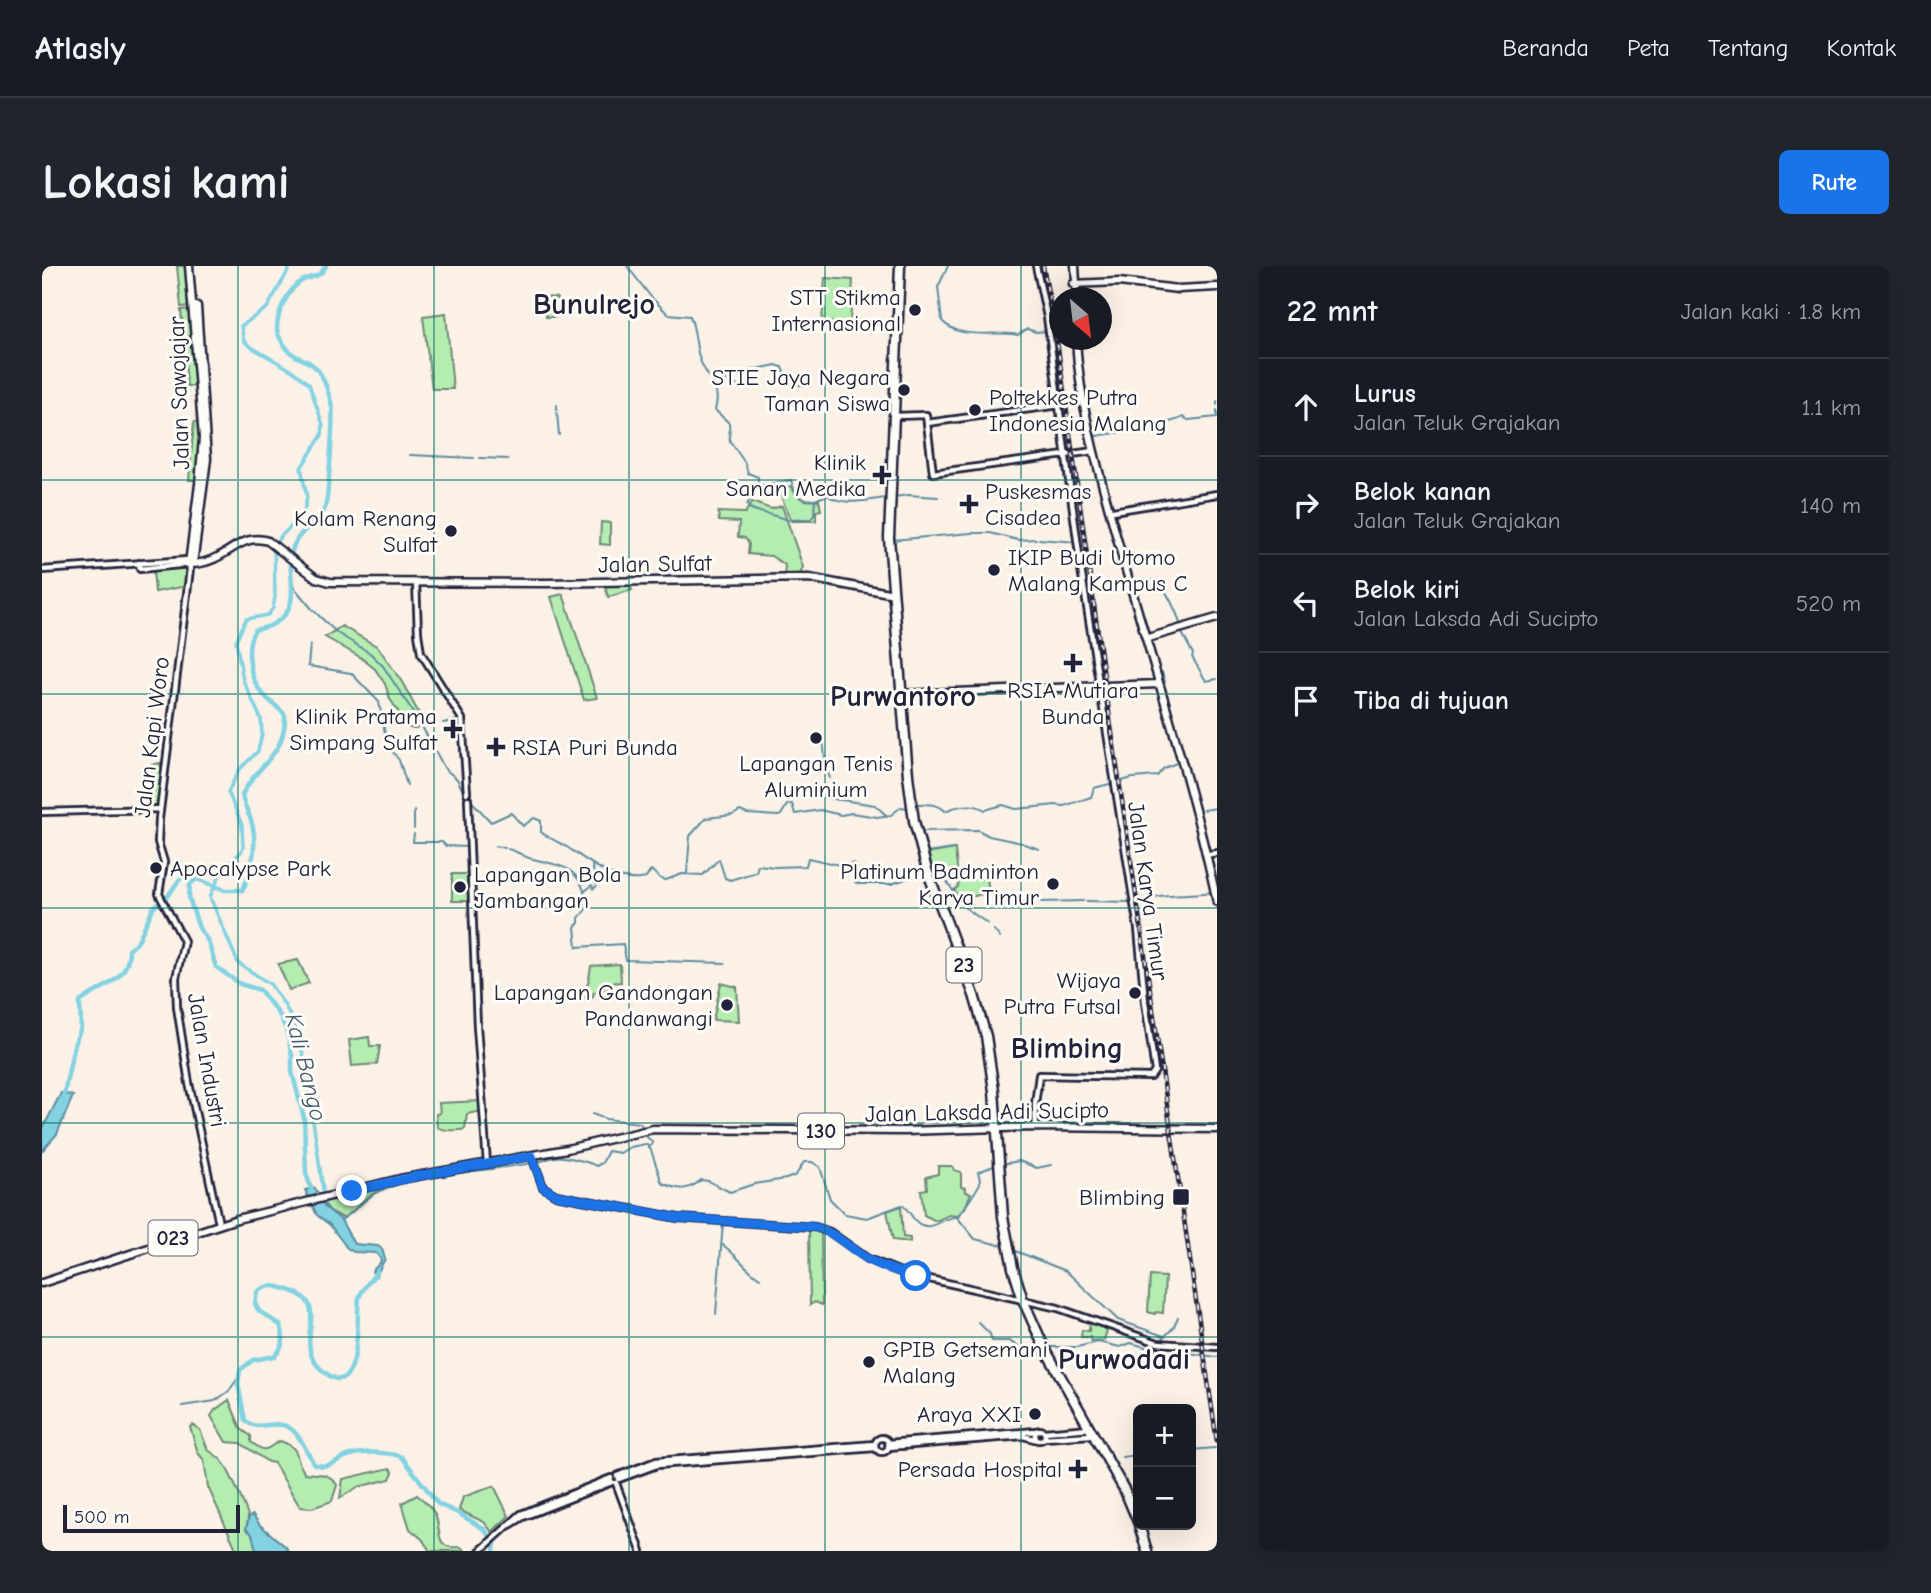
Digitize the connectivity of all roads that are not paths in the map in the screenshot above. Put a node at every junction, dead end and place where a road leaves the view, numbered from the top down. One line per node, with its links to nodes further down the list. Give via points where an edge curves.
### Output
1 (191, 266): 17 (main road, Jalan Sawojajar, via 205,482)
2 (900, 266): 10 (highway, 23)
3 (1036, 266): 9 (street, Jalan Karya Timur)
4 (1074, 266): 5 (main road)
5 (1075, 283): 6 (main road); 7 (main road)
6 (1075, 287)
7 (1217, 287)
8 (1078, 350): 12 (main road)
9 (1060, 405): 11 (street); 13 (street, Jalan Karya Timur)
10 (894, 416): 11 (street, via 926,415); 20 (highway, 23, via 889,524)
11 (927, 423): 13 (street, via 933,473)
12 (1095, 450): 13 (street); 14 (main road)
13 (1066, 454): 24 (street, Jalan Karya Timur)
14 (1105, 487): 16 (main road); 23 (main road)
15 (1217, 494): 16 (street)
16 (1113, 511): 22 (main road)
17 (190, 563): 18 (street, via 141,569 139,564); 19 (main road, Jalan Sulfat, via 212,560 249,539 262,539 311,575 330,582); 27 (street, Jalan Kapi Woro)
18 (42, 569)
19 (416, 582): 20 (main road, Jalan Sulfat, via 809,578); 37 (street, via 421,653 462,719)
20 (894, 594): 25 (highway, 23)
21 (1217, 618): 22 (main road)
22 (1148, 638): 23 (main road)
23 (1159, 682): 24 (main road); 26 (main road)
24 (1100, 687): 25 (main road); 34 (street, Jalan Karya Timur, via 1155,1073 1151,1077 1039,1075)
25 (902, 694): 33 (highway, 23, via 912,806 927,870 981,1017 992,1070)
26 (1193, 796): 29 (main road); 31 (main road)
27 (160, 808): 28 (street); 32 (street, Jalan Kapi Woro, via 158,842 164,862 159,880)
28 (42, 812)
29 (1213, 854): 30 (main road)
30 (1217, 889)
31 (1217, 902)
32 (165, 906): 39 (street, Jalan Industri, via 184,942 177,972 177,1007)
33 (996, 1127): 34 (main road, Jalan Laksda Adi Sucipto / 130); 36 (main road, Jalan Laksda Adi Sucipto / 130, via 653,1129); 41 (highway, 23, via 1003,1217)
34 (1036, 1127): 35 (main road, Jalan Laksda Adi Sucipto / 130)
35 (1216, 1131)
36 (533, 1161): 37 (main road, Jalan Laksda Adi Sucipto / 130); 41 (street, via 543,1187 556,1195 678,1218 815,1227 892,1270)
37 (487, 1164): 38 (main road, Jalan Laksda Adi Sucipto / 130, via 396,1180)
38 (307, 1203): 39 (main road, 023)
39 (219, 1223): 40 (main road, 023)
40 (42, 1283)
41 (1023, 1300): 42 (street, via 1163,1344); 46 (highway, 23)
42 (1217, 1347)
43 (1036, 1432): 44 (street); 47 (street); 48 (street)
44 (1044, 1432): 45 (street); 48 (street)
45 (1077, 1432): 46 (street); 48 (street)
46 (1091, 1432): 52 (highway, 23)
47 (963, 1439): 48 (street); 49 (street)
48 (1041, 1439)
49 (888, 1445): 50 (street, via 882,1452); 50 (street, via 880,1439)
50 (875, 1446): 51 (street, via 657,1465)
51 (615, 1480): 54 (street, via 521,1514); 55 (street)
52 (1133, 1509)
53 (1141, 1530): 56 (highway, 23)
54 (480, 1551)
55 (641, 1551)
56 (1147, 1551)

